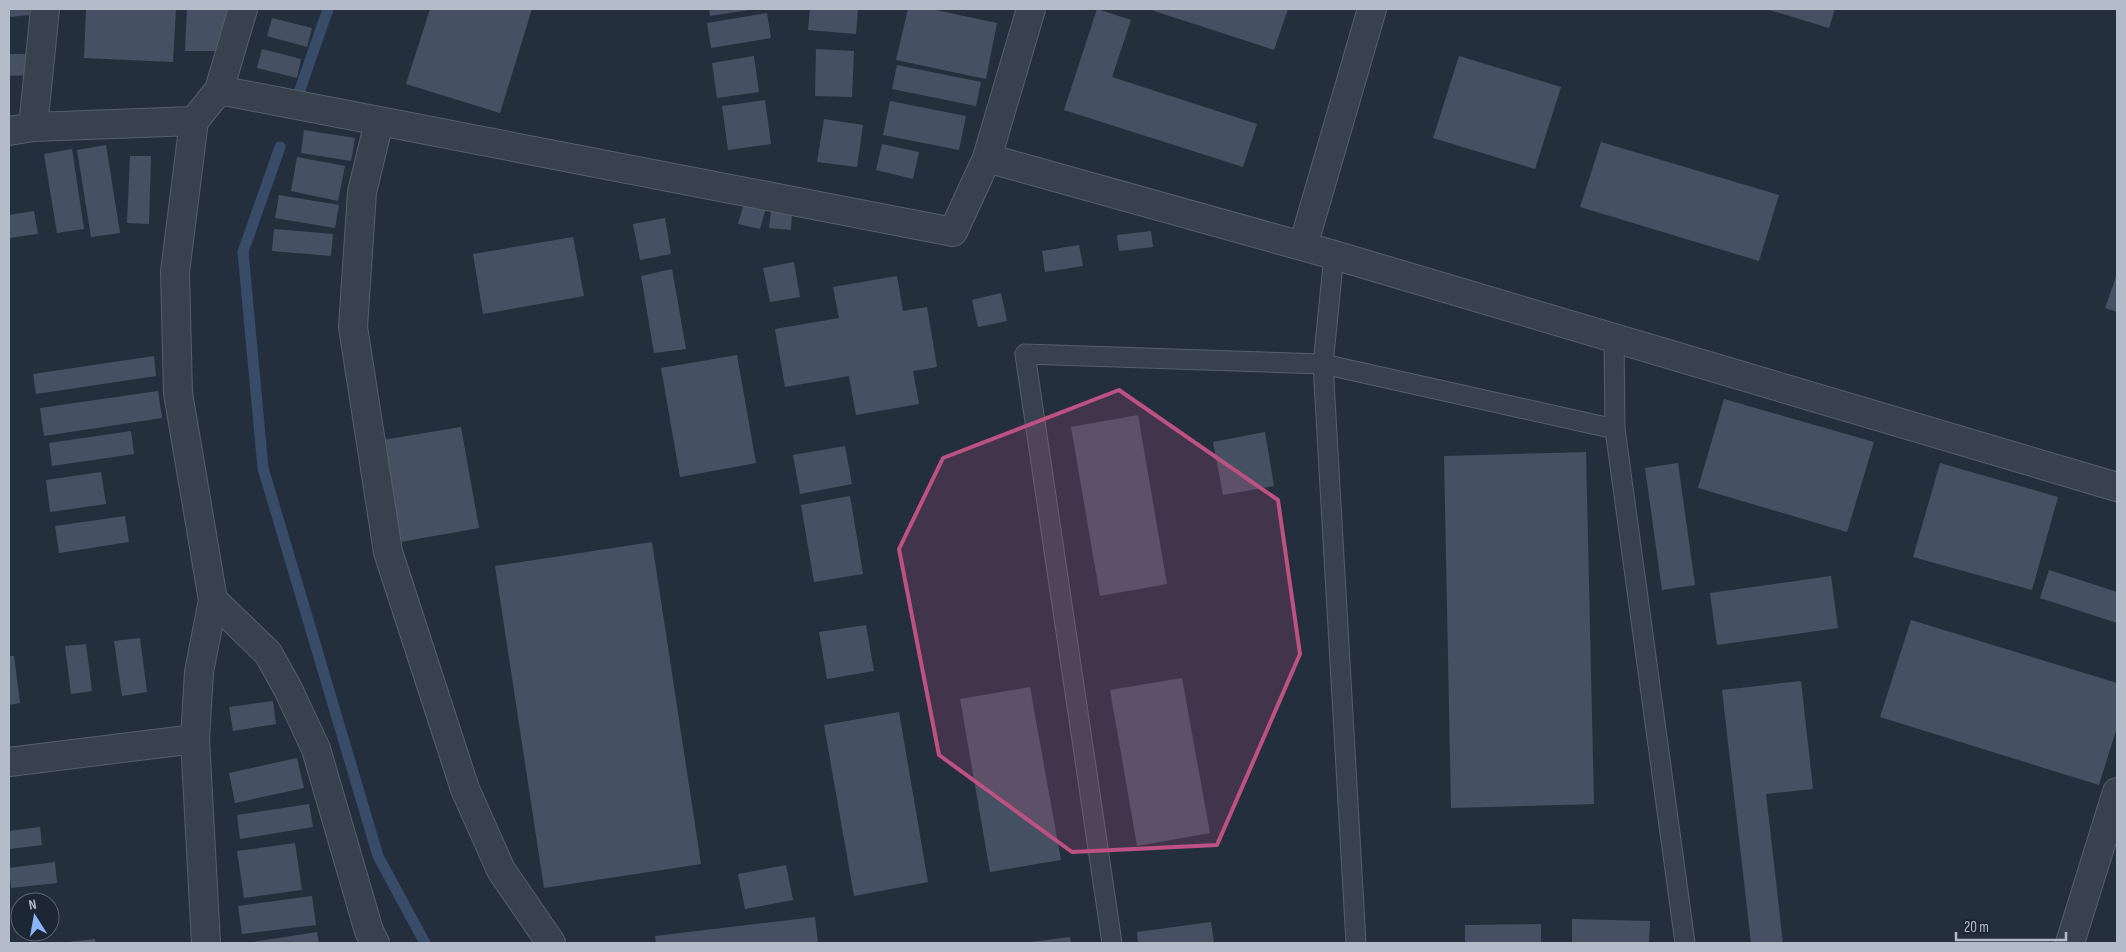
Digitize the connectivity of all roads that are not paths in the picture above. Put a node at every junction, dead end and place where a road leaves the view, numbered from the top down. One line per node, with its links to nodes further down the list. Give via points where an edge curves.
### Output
1 (45, 9): 8 (street)
2 (243, 9): 5 (street)
3 (1031, 9): 9 (street)
4 (1372, 9): 10 (street)
5 (219, 90): 6 (street); 7 (street)
6 (194, 121): 8 (street); 16 (street, via 175,272 178,393)
7 (378, 122): 9 (street, via 953,232); 22 (street, via 362,192 354,327 388,552 465,789 501,870)
8 (21, 129)
9 (987, 158): 10 (street)
10 (1303, 246): 11 (street)
11 (1334, 255): 12 (street); 13 (lane)
12 (1614, 338): 14 (lane); 15 (street)
13 (1323, 364): 14 (lane); 23 (lane, via 1025,354); 24 (lane)
14 (1615, 429): 25 (lane)
15 (2117, 487)
16 (212, 600): 17 (street, via 199,672); 21 (street, via 268,654 288,688 316,749 368,931)
17 (195, 739): 18 (street); 20 (street)
18 (9, 762)
19 (2117, 792): 26 (street)
20 (206, 943)
21 (375, 943)
22 (552, 943)
23 (1112, 943)
24 (1356, 943)
25 (1685, 943)
26 (2070, 943)

